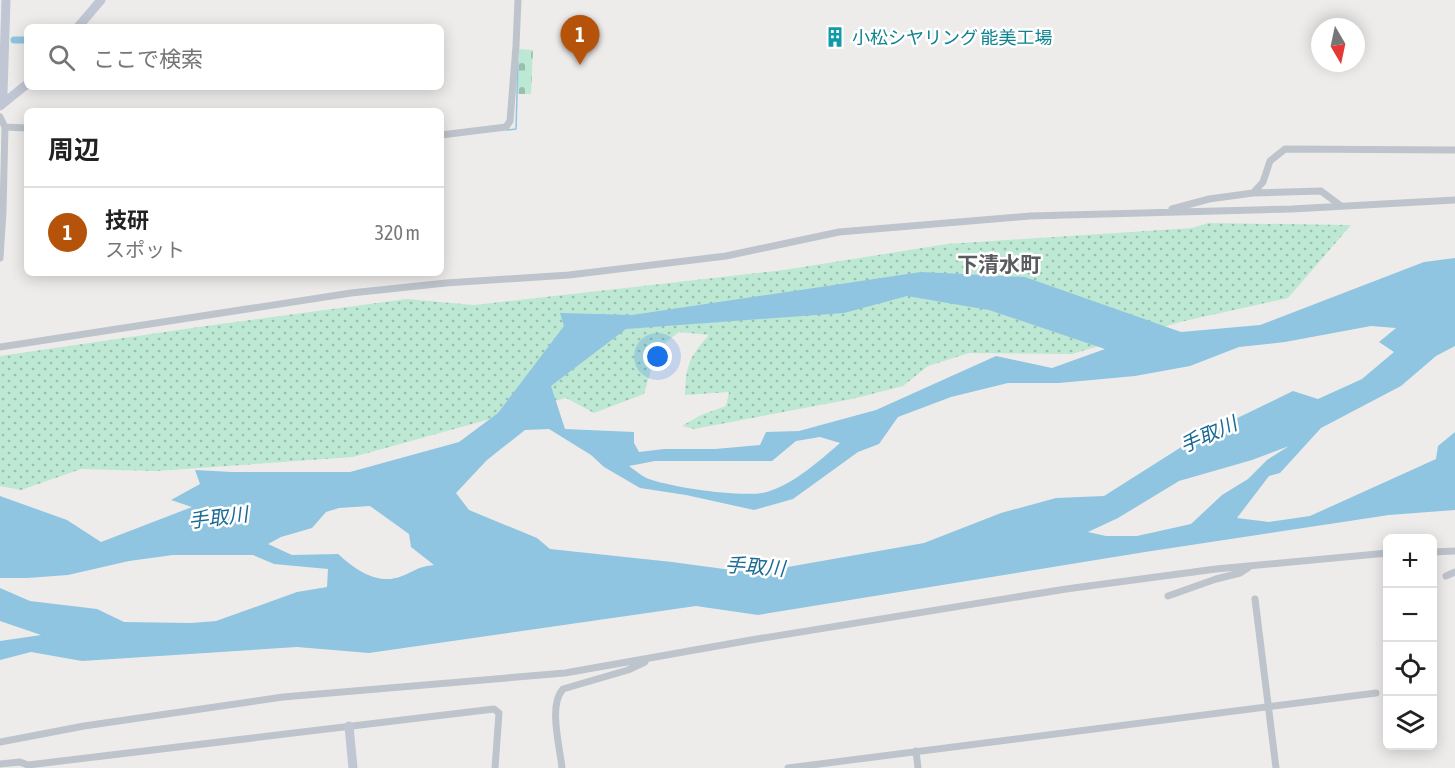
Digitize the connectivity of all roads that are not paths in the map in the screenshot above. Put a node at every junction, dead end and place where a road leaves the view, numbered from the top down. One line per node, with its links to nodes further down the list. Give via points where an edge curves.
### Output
1 (6, 0): 6 (street)
2 (101, 0): 4 (street)
3 (518, 0): 10 (street, via 510,121 506,127)
4 (81, 24)
5 (24, 86): 6 (street)
6 (0, 105)
7 (0, 117): 8 (street)
8 (5, 128): 9 (street); 15 (street)
9 (24, 128)
10 (444, 135)
11 (1455, 150): 12 (street, via 1285,149 1270,161 1263,182)
12 (1253, 193): 14 (street, via 1321,191); 16 (street)
13 (1455, 200): 14 (street)
14 (1341, 206): 16 (street)
15 (2, 211): 17 (street)
16 (1158, 212): 18 (street, via 1030,216 839,232 726,256 569,275 351,293)
17 (0, 258)
18 (0, 347)
19 (1455, 551): 20 (street)
20 (1437, 552)
21 (1383, 553): 22 (street)
22 (1251, 565): 25 (street, via 1240,573); 27 (street, via 1055,591)
23 (1455, 572): 24 (street)
24 (1446, 576)
25 (1168, 596)
26 (1255, 599): 29 (street)
27 (648, 659): 31 (street, via 565,673 283,697); 37 (street, via 628,670 563,689 558,694 555,710)
28 (1376, 693): 29 (street)
29 (1269, 706): 32 (street); 40 (street)
30 (349, 726): 34 (street); 35 (street); 36 (street, via 494,709 499,712)
31 (0, 742)
32 (916, 751): 38 (street); 39 (street)
33 (0, 764): 34 (street, via 20,762)
34 (29, 767)
35 (352, 768)
36 (495, 768)
37 (562, 768)
38 (788, 768)
39 (918, 768)
40 (1276, 768)

